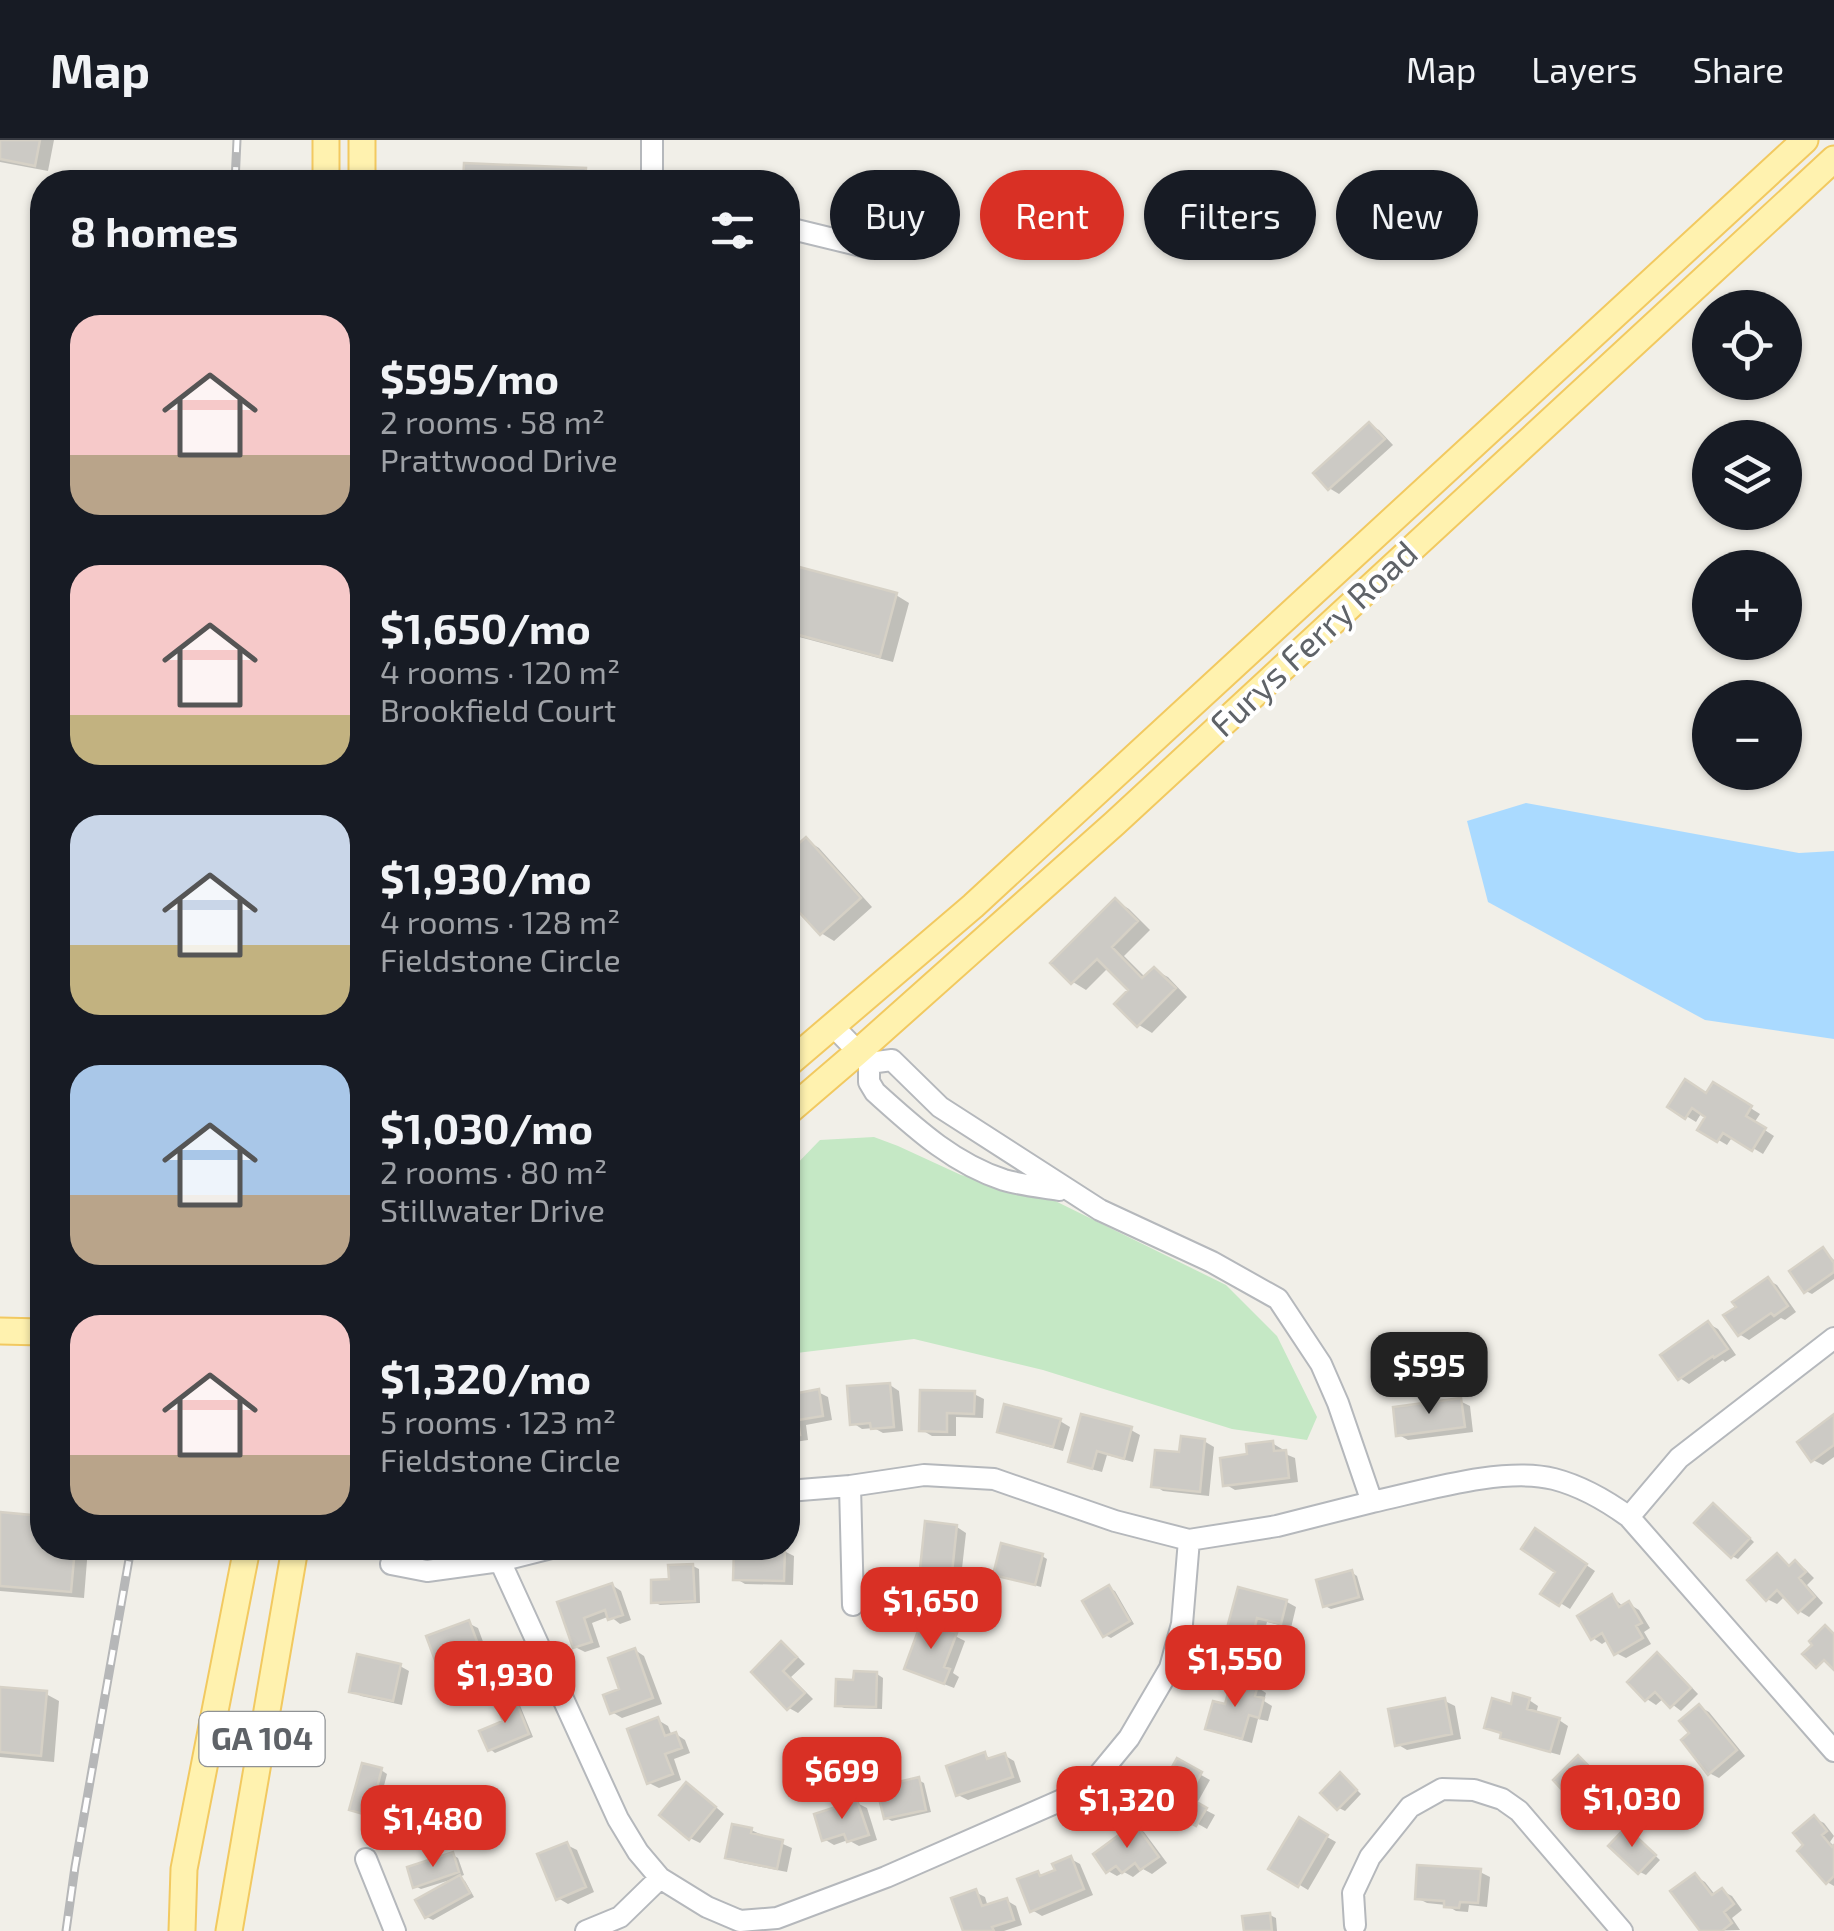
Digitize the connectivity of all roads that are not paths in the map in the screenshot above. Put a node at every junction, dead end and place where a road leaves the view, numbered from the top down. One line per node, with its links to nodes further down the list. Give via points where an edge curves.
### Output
1 (326, 140): 6 (main road)
2 (362, 140): 7 (main road)
3 (652, 140): 8 (street)
4 (1804, 140): 11 (main road, Furys Ferry Road, via 986,894)
5 (1834, 158): 13 (main road, Furys Ferry Road)
6 (326, 170)
7 (362, 170)
8 (652, 170)
9 (800, 231): 10 (street)
10 (830, 238)
11 (832, 1025): 12 (main road, Furys Ferry Road); 13 (street)
12 (800, 1053)
13 (864, 1057): 14 (main road, Furys Ferry Road); 15 (street, via 892,1060 940,1107); 15 (street, via 875,1092 926,1138 1006,1180)
14 (800, 1103)
15 (1070, 1192): 21 (street, via 1278,1299 1321,1364)
16 (0, 1331): 17 (main road)
17 (30, 1332)
18 (1834, 1338): 22 (street, via 1679,1458)
19 (850, 1486): 20 (street); 23 (street, via 924,1474 994,1479); 29 (street)
20 (800, 1490)
21 (1372, 1502): 22 (street, via 1505,1474 1553,1478); 23 (street)
22 (1629, 1517): 30 (street)
23 (1189, 1540): 32 (street, via 1182,1624 1170,1668 1129,1738 1087,1790 777,1918 740,1921)
24 (245, 1560): 34 (main road, GA 104, via 184,1869)
25 (293, 1560): 35 (main road, GA 104)
26 (504, 1560): 27 (street)
27 (500, 1561): 28 (street, via 427,1572); 32 (street, via 618,1819)
28 (391, 1564)
29 (853, 1605)
30 (1834, 1750)
31 (366, 1859): 36 (street)
32 (660, 1878): 37 (street, via 620,1917)
33 (1356, 1925): 38 (street, via 1353,1893 1370,1857 1410,1808 1442,1790 1474,1790 1520,1811)
34 (182, 1931)
35 (229, 1931)
36 (396, 1931)
37 (586, 1931)
38 (1622, 1931)

